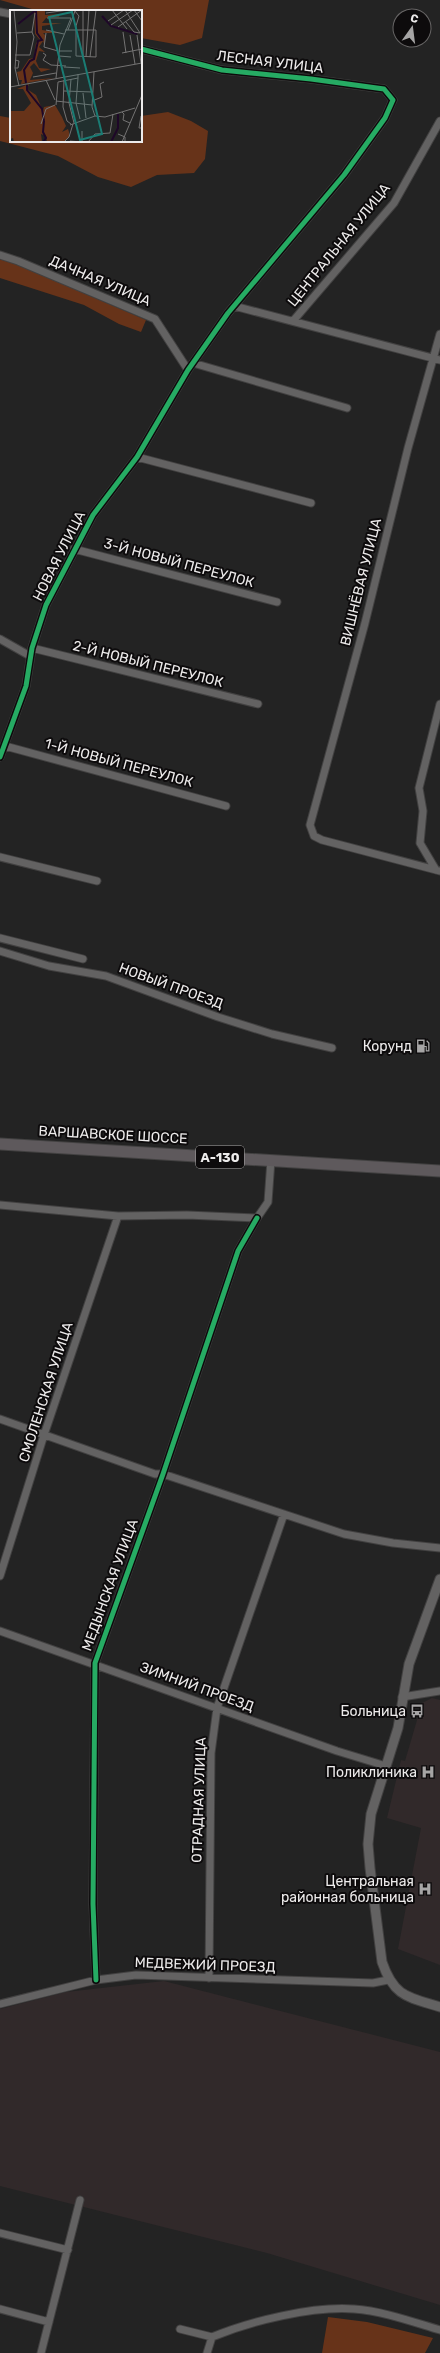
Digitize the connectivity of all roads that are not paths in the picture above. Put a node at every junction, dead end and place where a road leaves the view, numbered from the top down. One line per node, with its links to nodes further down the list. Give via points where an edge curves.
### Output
1 (0, 12): 2 (street)
2 (10, 14)
3 (142, 50): 4 (street, ЛЕСНАЯ УЛИЦА, via 222,70 384,89)
4 (393, 100): 7 (street, НОВАЯ УЛИЦА, via 385,118 344,175)
5 (440, 121): 8 (street, ЦЕНТРАЛЬНАЯ УЛИЦА, via 394,203)
6 (0, 255): 12 (street, ДАЧНАЯ УЛИЦА, via 155,319)
7 (234, 306): 8 (street); 11 (street, НОВАЯ УЛИЦА)
8 (293, 321): 10 (street)
9 (440, 334): 10 (street, ВИШНЁВАЯ УЛИЦА)
10 (437, 359): 27 (street, ВИШНЁВАЯ УЛИЦА, via 408,448 365,623 310,826 314,836 322,840)
11 (193, 363): 12 (street, НОВАЯ УЛИЦА); 13 (street)
12 (188, 370): 14 (street, НОВАЯ УЛИЦА)
13 (347, 408)
14 (138, 457): 15 (street); 16 (street, НОВАЯ УЛИЦА, via 93,515)
15 (311, 503)
16 (74, 549): 17 (street, 3-Й НОВЫЙ ПЕРЕУЛОК); 19 (street, НОВАЯ УЛИЦА, via 46,605)
17 (277, 602)
18 (0, 639): 20 (street)
19 (32, 648): 20 (street, НОВАЯ УЛИЦА); 21 (street, 2-Й НОВЫЙ ПЕРЕУЛОК)
20 (30, 656): 23 (street, НОВАЯ УЛИЦА, via 26,686)
21 (258, 704)
22 (440, 704): 27 (street, via 419,788 423,811 420,843)
23 (5, 746): 24 (street, НОВАЯ УЛИЦА); 25 (street, 1-Й НОВЫЙ ПЕРЕУЛОК)
24 (0, 757)
25 (226, 806)
26 (0, 857): 28 (street)
27 (438, 870)
28 (97, 881)
29 (0, 938): 31 (street)
30 (0, 951): 32 (street, НОВЫЙ ПРОЕЗД, via 49,966 106,976 218,1017 272,1034)
31 (83, 959)
32 (332, 1048)
33 (0, 1144): 34 (main road, ВАРШАВСКОЕ ШОССЕ / А-130)
34 (271, 1160): 35 (main road, ВАРШАВСКОЕ ШОССЕ / А-130); 38 (street, МЕДЫНСКАЯ УЛИЦА, via 268,1202)
35 (440, 1171)
36 (0, 1205): 37 (street)
37 (118, 1216): 38 (street); 40 (street, СМОЛЕНСКАЯ УЛИЦА)
38 (257, 1218): 41 (street, МЕДЫНСКАЯ УЛИЦА, via 238,1251)
39 (0, 1419): 40 (street)
40 (44, 1435): 41 (street, via 155,1474); 44 (street, СМОЛЕНСКАЯ УЛИЦА)
41 (163, 1474): 42 (street); 47 (street, МЕДЫНСКАЯ УЛИЦА)
42 (284, 1514): 43 (street, via 344,1534); 50 (street, ОТРАДНАЯ УЛИЦА)
43 (440, 1548)
44 (0, 1576)
45 (440, 1579): 49 (street, via 409,1664)
46 (0, 1631): 47 (street, ЗИМНИЙ ПРОЕЗД)
47 (95, 1663): 50 (street, ЗИМНИЙ ПРОЕЗД); 53 (street, МЕДЫНСКАЯ УЛИЦА, via 93,1904)
48 (440, 1692): 49 (street)
49 (402, 1698): 51 (street, via 398,1728)
50 (217, 1708): 51 (street, ЗИМНИЙ ПРОЕЗД); 52 (street, ОТРАДНАЯ УЛИЦА, via 211,1753)
51 (386, 1766): 54 (street, via 371,1814 368,1844 382,1962)
52 (209, 1978): 53 (street, МЕДВЕЖИЙ ПРОЕЗД, via 136,1975); 54 (street, МЕДВЕЖИЙ ПРОЕЗД, via 373,1983)
53 (96, 1980): 55 (street, МЕДВЕЖИЙ ПРОЕЗД)
54 (388, 1980): 56 (street, via 404,1996)
55 (0, 2004)
56 (440, 2007)
57 (80, 2200): 59 (street)
58 (0, 2233): 59 (street)
59 (68, 2250): 61 (street)
60 (0, 2309): 61 (street)
61 (49, 2322): 65 (street)
62 (180, 2329): 64 (street)
63 (440, 2330): 64 (street, via 354,2309 306,2312 240,2326)
64 (212, 2337): 66 (street)
65 (41, 2353)
66 (207, 2353)

